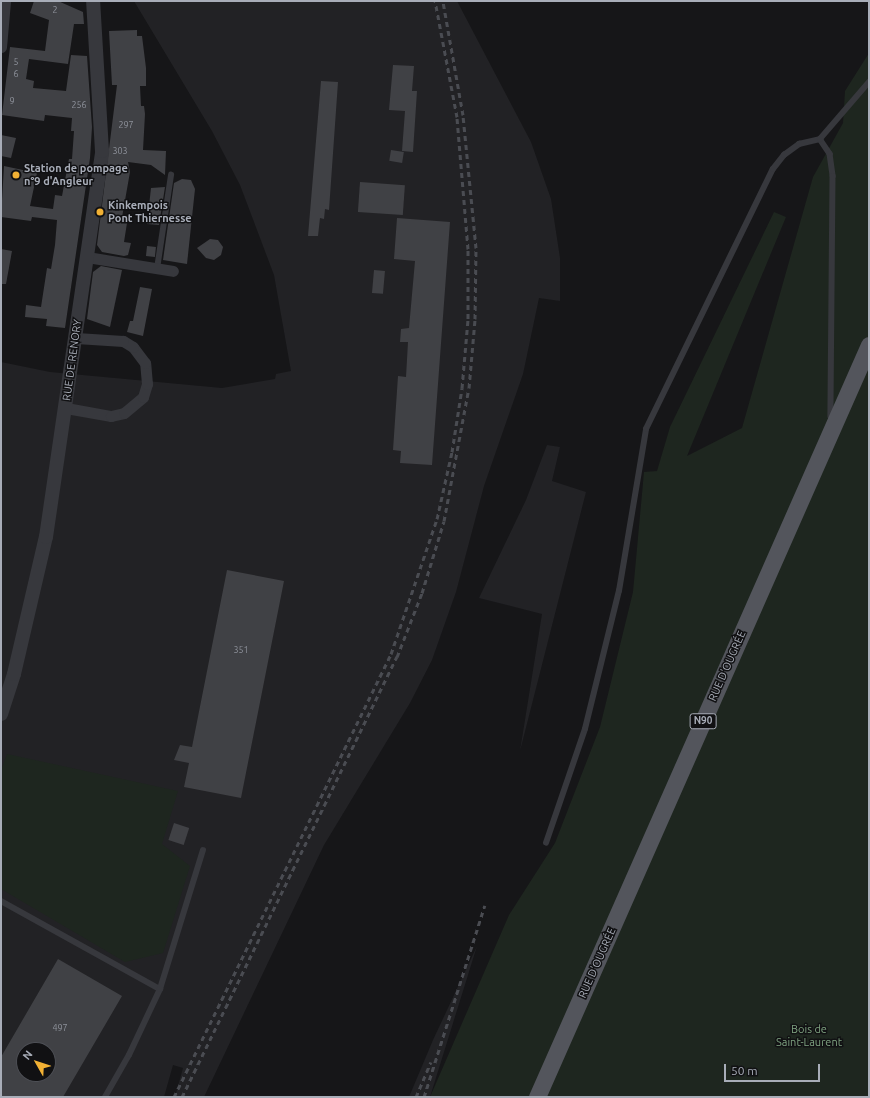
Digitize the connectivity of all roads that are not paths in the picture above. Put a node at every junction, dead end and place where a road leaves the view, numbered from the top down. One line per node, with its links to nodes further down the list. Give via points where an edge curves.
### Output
1 (5, 1): 3 (street)
2 (91, 1): 7 (street, RUE DE RENORY, via 102,151)
3 (1, 47)
4 (869, 82): 5 (lane)
5 (820, 139): 13 (lane, via 830,154 833,176); 15 (lane, via 799,144 784,155 773,169 646,428 620,591 585,729)
6 (171, 175): 8 (lane)
7 (87, 257): 8 (street); 10 (street, RUE DE RENORY)
8 (157, 269): 9 (street)
9 (173, 271)
10 (76, 338): 12 (street, RUE DE RENORY); 12 (street, via 123,341 133,347 145,364 147,384 143,397 124,413 111,416)
11 (869, 345): 13 (main road, RUE D'OUGRÉE / N90)
12 (66, 408): 14 (street, RUE DE RENORY, via 46,537 14,674)
13 (830, 432): 20 (main road, RUE D'OUGRÉE / N90)
14 (1, 714)
15 (546, 843)
16 (203, 850): 18 (lane)
17 (1, 901): 18 (lane)
18 (160, 989): 19 (lane, via 129,1055)
19 (105, 1097)
20 (537, 1097)

